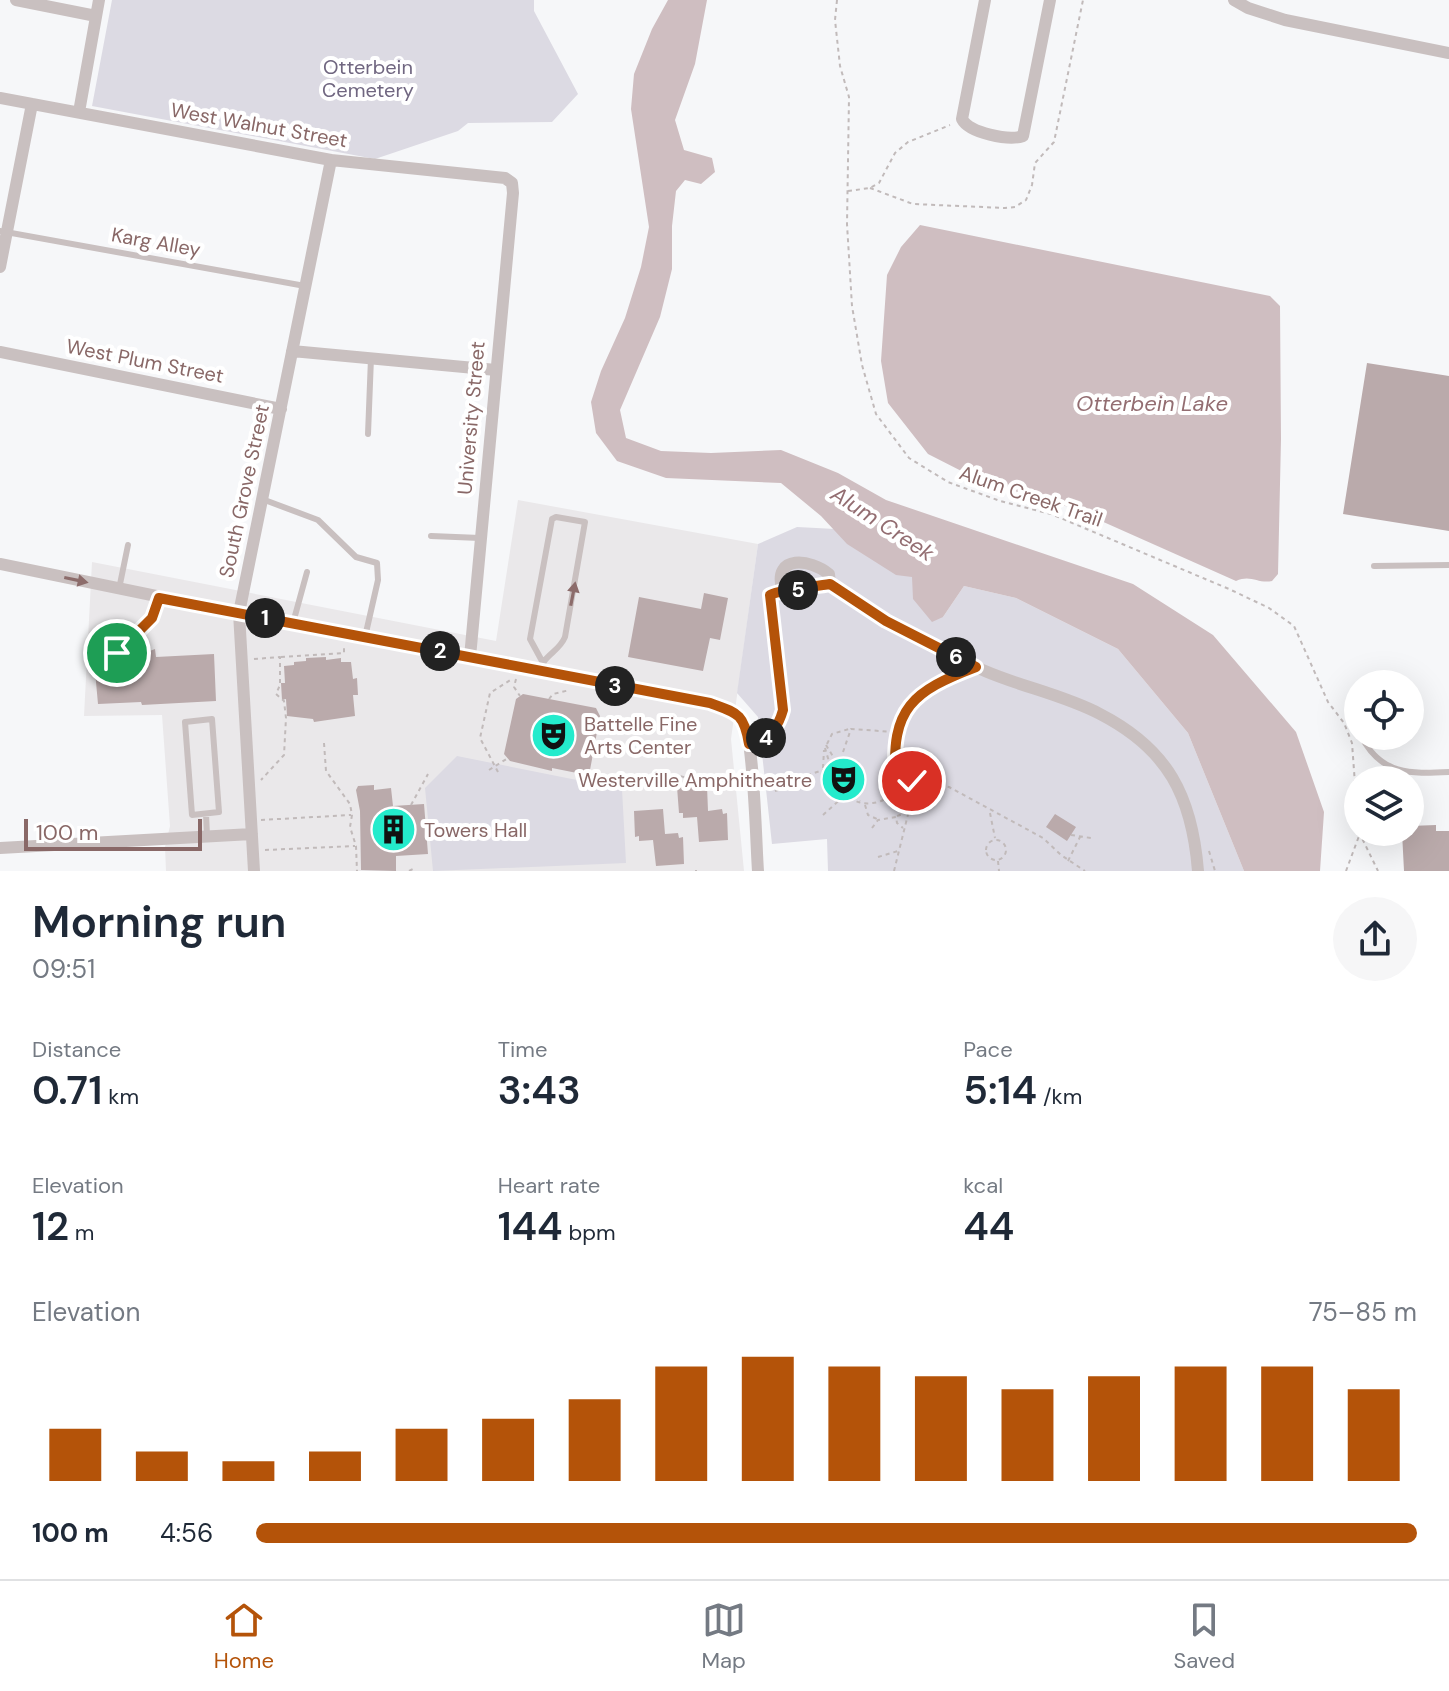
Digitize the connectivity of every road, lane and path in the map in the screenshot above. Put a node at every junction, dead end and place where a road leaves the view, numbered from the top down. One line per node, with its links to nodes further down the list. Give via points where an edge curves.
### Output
1 (16, 0): 7 (street)
2 (99, 0): 7 (street)
3 (837, 0): 15 (path, Alum Creek Trail, via 840,66 849,97)
4 (985, 0): 12 (street)
5 (1050, 0): 12 (street, via 1023,136 1014,139 971,129)
6 (1234, 0): 8 (street, via 1285,20)
7 (96, 16): 11 (street)
8 (1449, 53)
9 (0, 98): 10 (street, West Walnut Street)
10 (32, 104): 11 (street, West Walnut Street); 16 (street)
11 (79, 112): 13 (street, West Walnut Street)
12 (961, 115): 15 (path, via 942,130 908,142 895,153 879,183)
13 (331, 160): 14 (street, West Walnut Street, via 505,178); 18 (street, South Grove Street)
14 (512, 183): 22 (street, University Street)
15 (847, 191): 59 (path, Alum Creek Trail, via 852,306 862,365 876,414 909,458 948,482 1051,514 1269,608 1294,626 1328,702 1344,723)
16 (3, 231): 17 (street); 18 (lane, Karg Alley)
17 (0, 267)
18 (305, 286): 19 (street, South Grove Street)
19 (292, 351): 21 (street); 23 (street, South Grove Street)
20 (0, 352): 23 (street, West Plum Street)
21 (371, 358): 22 (street); 24 (lane)
22 (496, 370): 27 (street, University Street)
23 (281, 409): 25 (street, South Grove Street)
24 (368, 434)
25 (262, 499): 37 (street, South Grove Street); 39 (lane, via 318,520 356,557 377,563)
26 (431, 536): 27 (lane)
27 (480, 538): 42 (street, University Street)
28 (128, 545): 34 (lane)
29 (0, 564): 34 (street, one-way to 34)
30 (1449, 565): 31 (lane)
31 (1374, 566)
32 (307, 572): 38 (lane)
33 (830, 584): 35 (street); 35 (street, via 820,566 802,560 783,570); 46 (street, via 886,621)
34 (119, 589): 36 (street)
35 (782, 589): 53 (path, via 770,595 783,710 769,736)
36 (159, 598): 37 (street); 44 (lane, via 152,618 117,653)
37 (239, 613): 38 (street); 88 (street, South Grove Street)
38 (293, 623): 39 (street)
39 (365, 637): 42 (street)
40 (344, 646): 41 (path, via 344,653)
41 (280, 657): 43 (path); 71 (path, via 276,691 284,701 284,755)
42 (470, 657): 45 (street)
43 (250, 660)
44 (115, 664)
45 (541, 666): 45 (lane, one-way to 45, via 565,637 585,522 552,519 530,639); 53 (street, via 737,713)
46 (976, 667): 51 (path, via 920,693); 109 (street, via 1099,713 1142,741 1170,770 1184,798)
47 (570, 690): 49 (path)
48 (520, 696): 60 (path, via 514,679 487,700 480,738)
49 (549, 699)
50 (851, 729): 51 (path); 54 (path, via 832,734); 56 (path)
51 (896, 732): 69 (path)
52 (324, 743): 81 (path, via 326,771)
53 (749, 744): 105 (street)
54 (826, 747): 61 (path); 62 (path); 76 (path, via 837,763 852,759 863,767 866,779 856,792)
55 (1369, 750): 65 (lane, via 1386,765 1419,774)
56 (843, 752)
57 (508, 758): 60 (path)
58 (915, 763): 70 (path)
59 (1354, 766)
60 (494, 767): 63 (path); 64 (path)
61 (830, 767): 73 (path); 75 (path)
62 (823, 768)
63 (489, 770)
64 (498, 772)
65 (1449, 772)
66 (428, 774): 77 (path)
67 (617, 775): 72 (path)
68 (692, 779): 72 (path); 72 (path, via 674,775); 74 (path, via 715,784)
69 (896, 780): 70 (path); 76 (path, via 887,798)
70 (916, 782): 78 (path, via 949,787); 79 (path)
71 (258, 784)
72 (671, 785)
73 (775, 791)
74 (716, 794)
75 (846, 794): 76 (path); 82 (path)
76 (861, 803): 85 (path)
77 (411, 805)
78 (990, 811): 93 (path); 102 (path, via 1043,838)
79 (909, 812): 83 (path); 87 (path)
80 (206, 814): 80 (lane, via 219,812 212,719 185,722 192,815); 90 (lane)
81 (352, 815): 84 (path); 94 (path)
82 (823, 815)
83 (896, 817): 85 (path); 87 (path)
84 (260, 820)
85 (878, 820): 86 (path)
86 (872, 828)
87 (905, 829): 99 (path)
88 (252, 834): 90 (street); 103 (street, South Grove Street)
89 (1071, 835): 91 (path)
90 (207, 836): 97 (street)
91 (1080, 837): 92 (path); 102 (path)
92 (1091, 838)
93 (995, 839): 101 (path, via 1006,849); 101 (path, via 986,850)
94 (356, 846): 98 (path); 104 (path)
95 (1355, 846): 110 (path)
96 (1366, 846): 111 (path)
97 (0, 848)
98 (262, 850)
99 (899, 850): 100 (path); 106 (path)
100 (878, 857)
101 (998, 860): 107 (path)
102 (1068, 861): 108 (path)
103 (254, 871)
104 (357, 871)
105 (758, 871)
106 (894, 871)
107 (999, 871)
108 (1085, 871)
109 (1198, 871)
110 (1346, 871)
111 (1378, 871)

